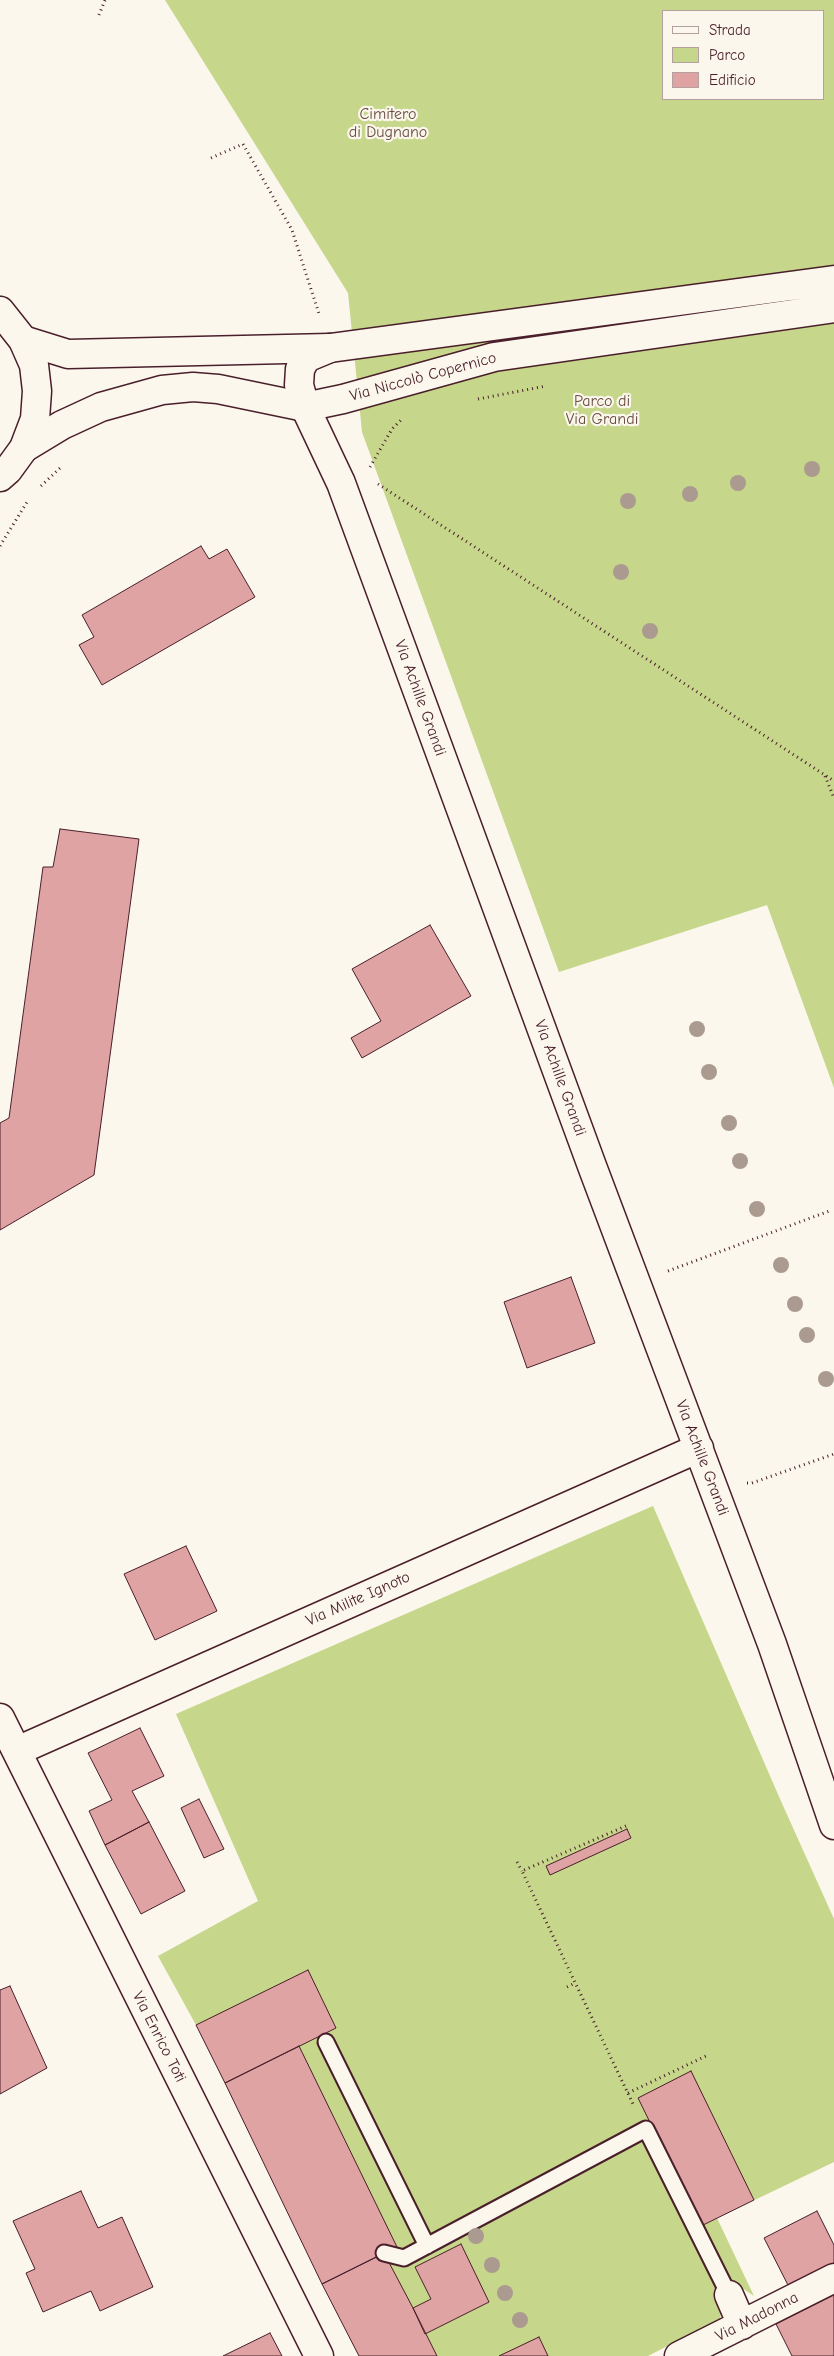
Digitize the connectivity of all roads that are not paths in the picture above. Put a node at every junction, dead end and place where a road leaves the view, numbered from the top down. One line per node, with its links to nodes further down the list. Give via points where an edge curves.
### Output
1 (834, 280): 5 (street, Via Niccolò Copernico)
2 (834, 308): 6 (street, Via Niccolò Copernico, via 494,357)
3 (0, 310): 4 (street)
4 (24, 340): 5 (street, Via Niccolò Copernico, via 68,354); 7 (street, via 34,365 37,391 35,418)
5 (330, 348): 6 (street, Via Achille Grandi, via 306,358 300,369 299,385)
6 (305, 407): 7 (street, Via Niccolò Copernico, via 218,389 162,390 101,407); 9 (street, Via Achille Grandi, via 353,479 636,1282)
7 (24, 448): 8 (street)
8 (0, 476)
9 (699, 1448): 11 (street, Via Milite Ignoto); 12 (street, Via Achille Grandi, via 772,1644)
10 (0, 1718): 11 (street, Via Enrico Toti)
11 (17, 1751): 19 (street, Via Enrico Toti)
12 (834, 1825)
13 (326, 2042): 14 (lane)
14 (426, 2246): 15 (lane, via 404,2258); 17 (lane, via 646,2129)
15 (384, 2253)
16 (834, 2278): 18 (street, Via Madonna)
17 (729, 2295): 18 (street)
18 (742, 2324): 20 (street, Via Madonna)
19 (319, 2356)
20 (679, 2356)

